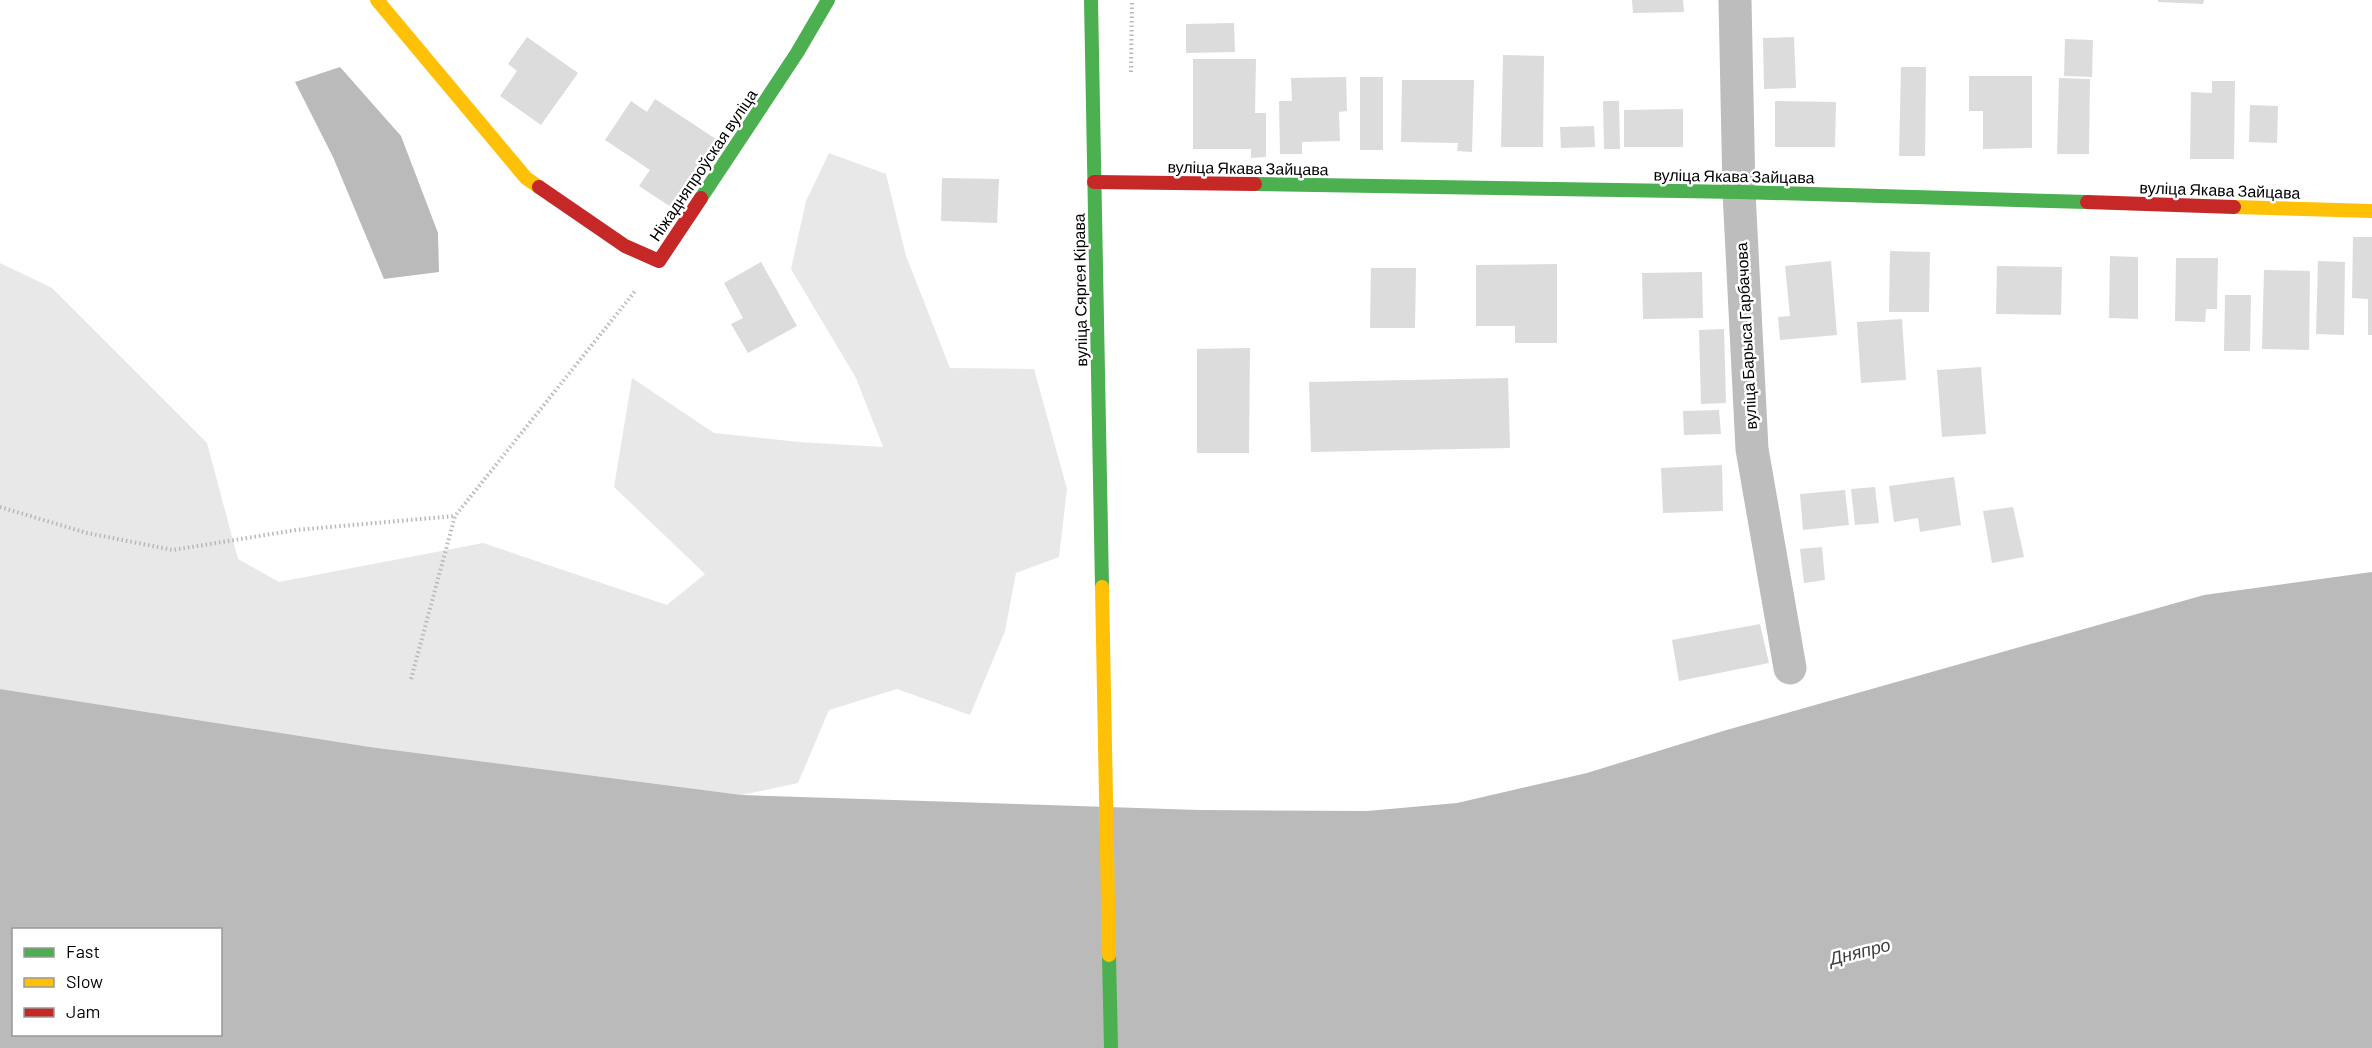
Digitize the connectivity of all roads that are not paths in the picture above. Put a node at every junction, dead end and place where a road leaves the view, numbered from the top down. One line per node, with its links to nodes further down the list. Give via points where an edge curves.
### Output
1 (376, 0): 2 (street, Ніжадняпроўская вуліца, via 525,178 626,246 659,261)
2 (828, 0)
3 (1091, 0): 5 (street, вуліца Сяргея Кірава)
4 (1736, 0): 6 (street, вуліца Барыса Гарбачова)
5 (1094, 182): 6 (street, вуліца Якава Зайцава); 9 (street, вуліца Сяргея Кірава)
6 (1738, 192): 7 (street, вуліца Якава Зайцава); 8 (street, вуліца Барыса Гарбачова, via 1752,449)
7 (2372, 211)
8 (1790, 668)
9 (1111, 1048)

